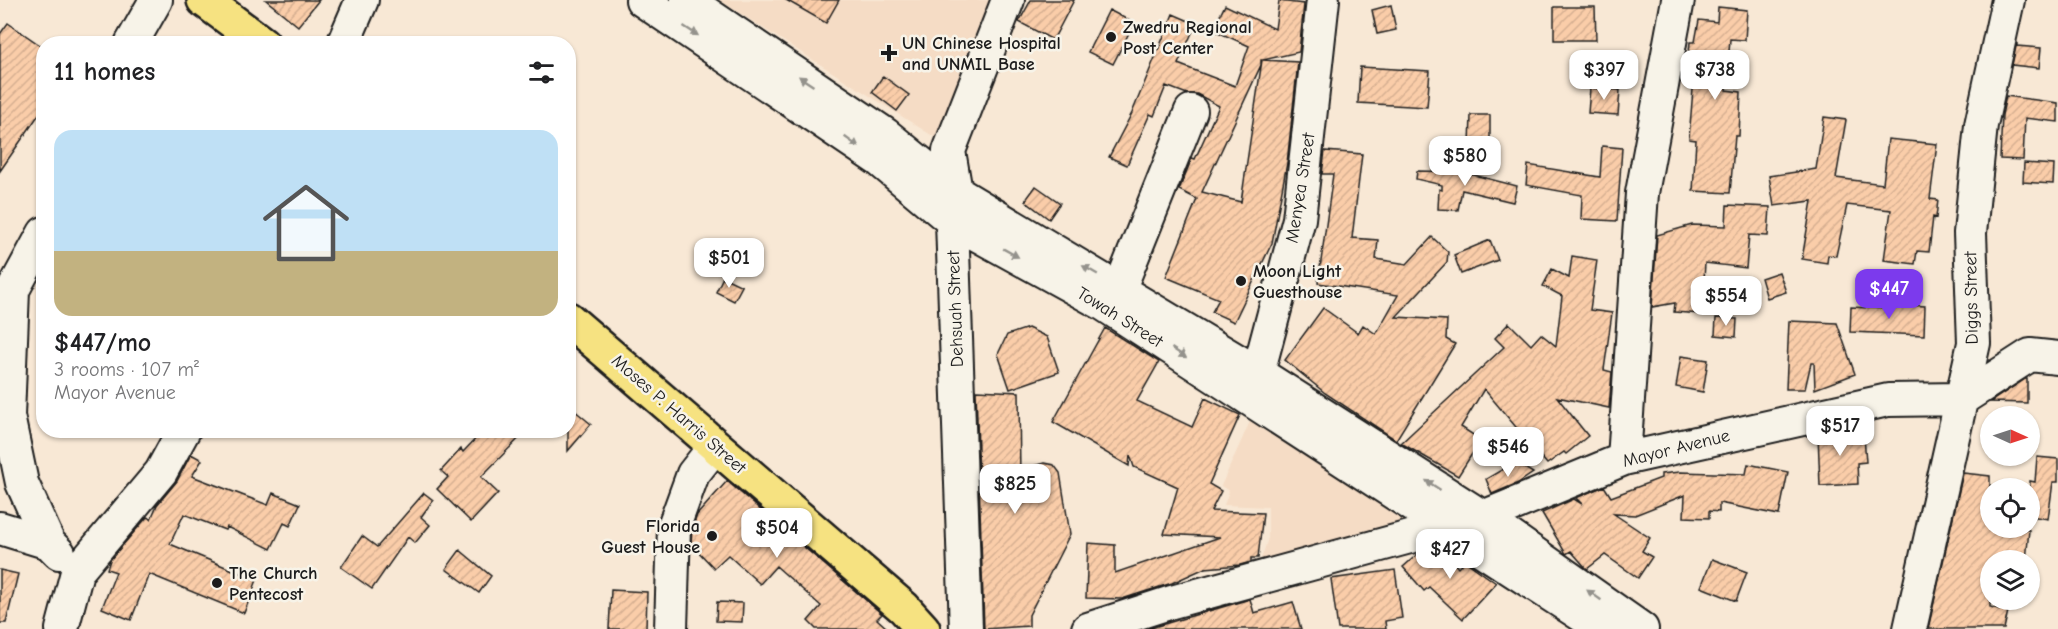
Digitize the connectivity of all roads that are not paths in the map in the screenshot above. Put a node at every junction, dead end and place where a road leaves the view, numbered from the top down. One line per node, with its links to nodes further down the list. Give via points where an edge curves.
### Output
1 (156, 0): 10 (street)
2 (204, 0): 11 (highway)
3 (362, 0): 12 (street)
4 (642, 0): 14 (street, Towah Street, one-way to 14)
5 (687, 0): 14 (street, Towah Street, one-way to 5, via 885,134)
6 (1008, 0): 14 (street, Dehsuah Street, via 949,151)
7 (1323, 0): 19 (street, Menyea Street, via 1299,219)
8 (1678, 0): 23 (street, via 1642,193)
9 (2008, 0): 20 (street, Diggs Street, via 1981,125 1970,233 1974,343)
10 (136, 36)
11 (252, 36)
12 (346, 36)
13 (1191, 111): 16 (street)
14 (954, 206): 16 (street, Towah Street, one-way to 14); 25 (street, Towah Street, one-way to 25); 32 (street, Dehsuah Street)
15 (36, 248): 27 (street, via 13,290 8,416 22,483)
16 (1120, 288): 19 (street, Towah Street)
17 (576, 327): 22 (highway, Moses P. Harris Street)
18 (2058, 358): 20 (street, via 2030,355)
19 (1258, 373): 24 (street, Towah Street, one-way to 19)
20 (1962, 399): 23 (street, Mayor Avenue, via 1888,400); 36 (street, Diggs Street)
21 (180, 438): 28 (street, via 161,472)
22 (715, 446): 30 (street, via 693,474 674,526); 31 (highway, Moses P. Harris Street, via 904,608)
23 (1624, 459): 24 (street, Mayor Avenue)
24 (1483, 517): 25 (street, Mayor Avenue); 35 (street, Towah Street, one-way to 24)
25 (1448, 527): 33 (street, Mayor Avenue, via 1172,602); 34 (street, Towah Street)
26 (0, 528): 27 (street)
27 (49, 543): 28 (street)
28 (77, 572): 29 (street)
29 (62, 629)
30 (671, 629)
31 (923, 629)
32 (966, 629)
33 (1088, 629)
34 (1603, 629)
35 (1642, 629)
36 (1910, 629)

